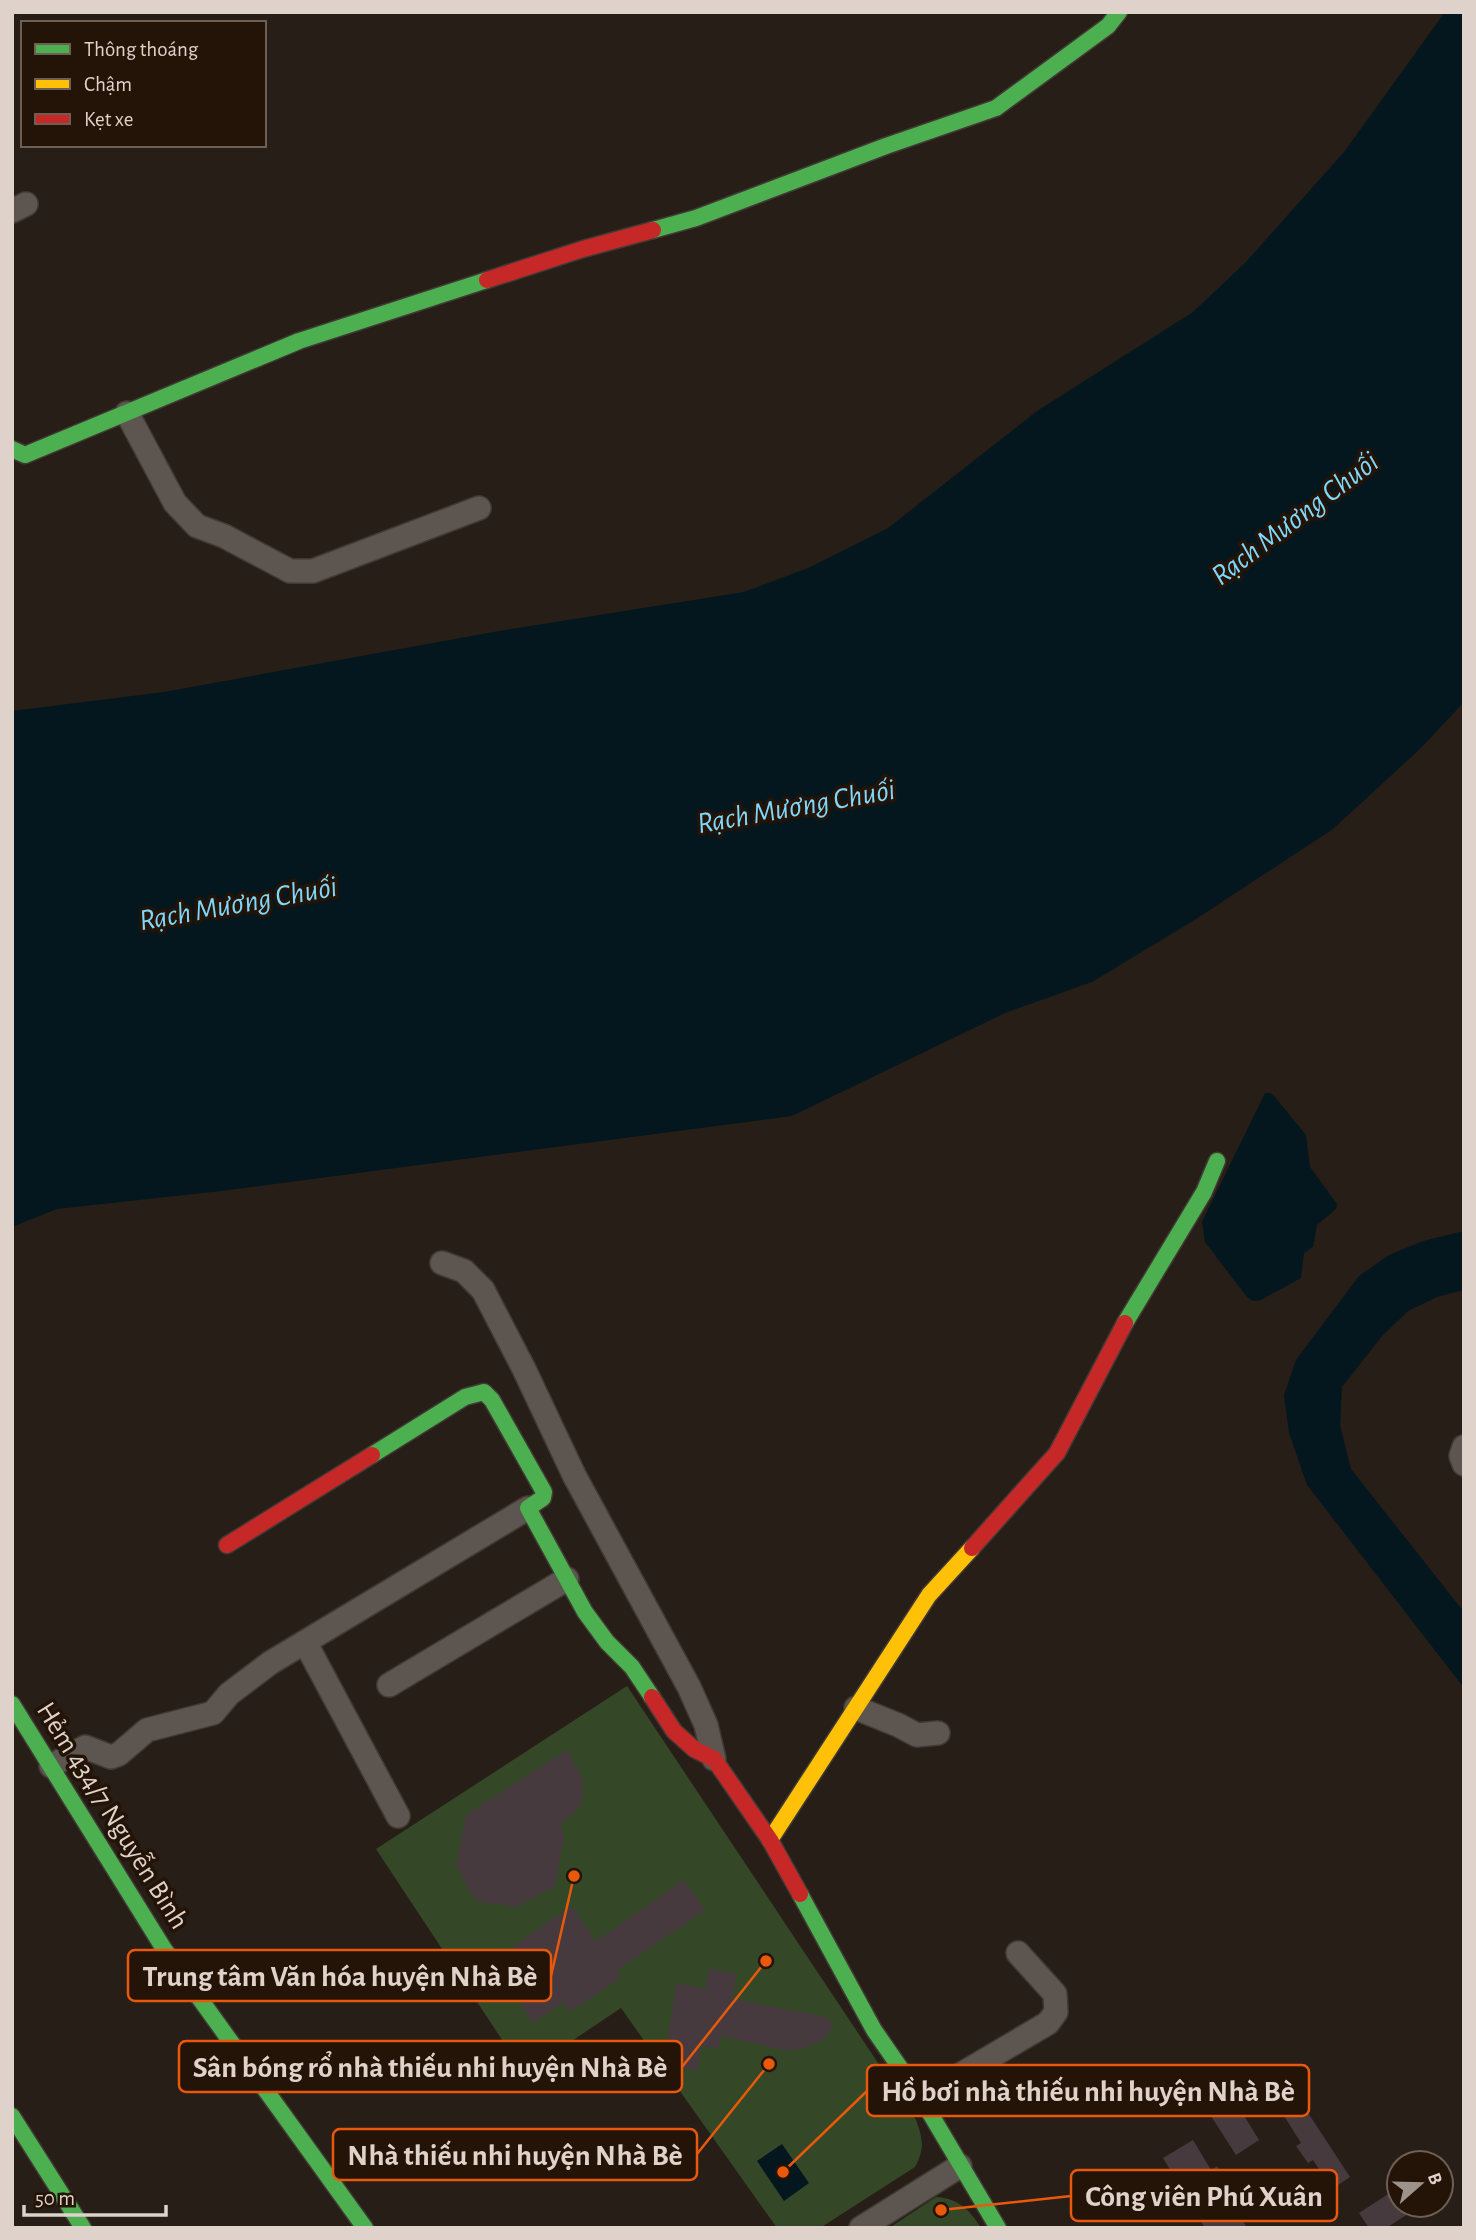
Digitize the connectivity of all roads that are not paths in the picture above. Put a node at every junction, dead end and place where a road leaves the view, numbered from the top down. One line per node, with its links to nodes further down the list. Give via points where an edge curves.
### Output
1 (1119, 12): 2 (street, via 1108,26 996,108 696,218 583,249 299,341)
2 (127, 413): 3 (street, via 25,455); 4 (street, via 175,503 197,526 290,571 313,571)
3 (12, 449)
4 (479, 509)
5 (1217, 1161): 15 (street, via 1057,1453 929,1595)
6 (442, 1263): 17 (street, via 464,1271 483,1290 574,1475 689,1687 706,1725)
7 (1464, 1447): 8 (street)
8 (1464, 1464)
9 (528, 1508): 10 (street, via 543,1498 544,1492 492,1400 477,1392); 11 (street); 12 (street)
10 (227, 1545)
11 (567, 1579): 13 (street); 17 (street, via 585,1612 632,1667 674,1731)
12 (305, 1642): 18 (street, via 229,1694 213,1713 147,1730 111,1757 85,1747); 19 (street)
13 (389, 1685)
14 (12, 1704): 18 (street, Hẻm 434/7 Nguyễn Bình)
15 (856, 1709): 16 (street, via 917,1735); 20 (street)
16 (938, 1733)
17 (714, 1759): 20 (street)
18 (51, 1766): 26 (street, Hẻm 434/7 Nguyễn Bình, via 164,1950)
19 (398, 1816)
20 (769, 1840): 22 (street, via 874,2030)
21 (1018, 1953): 22 (street, via 1055,1994 1056,2012 1048,2022)
22 (921, 2098): 24 (street)
23 (12, 2116): 25 (street)
24 (960, 2166): 27 (street); 28 (street)
25 (83, 2228)
26 (365, 2228)
27 (861, 2228)
28 (998, 2228)

